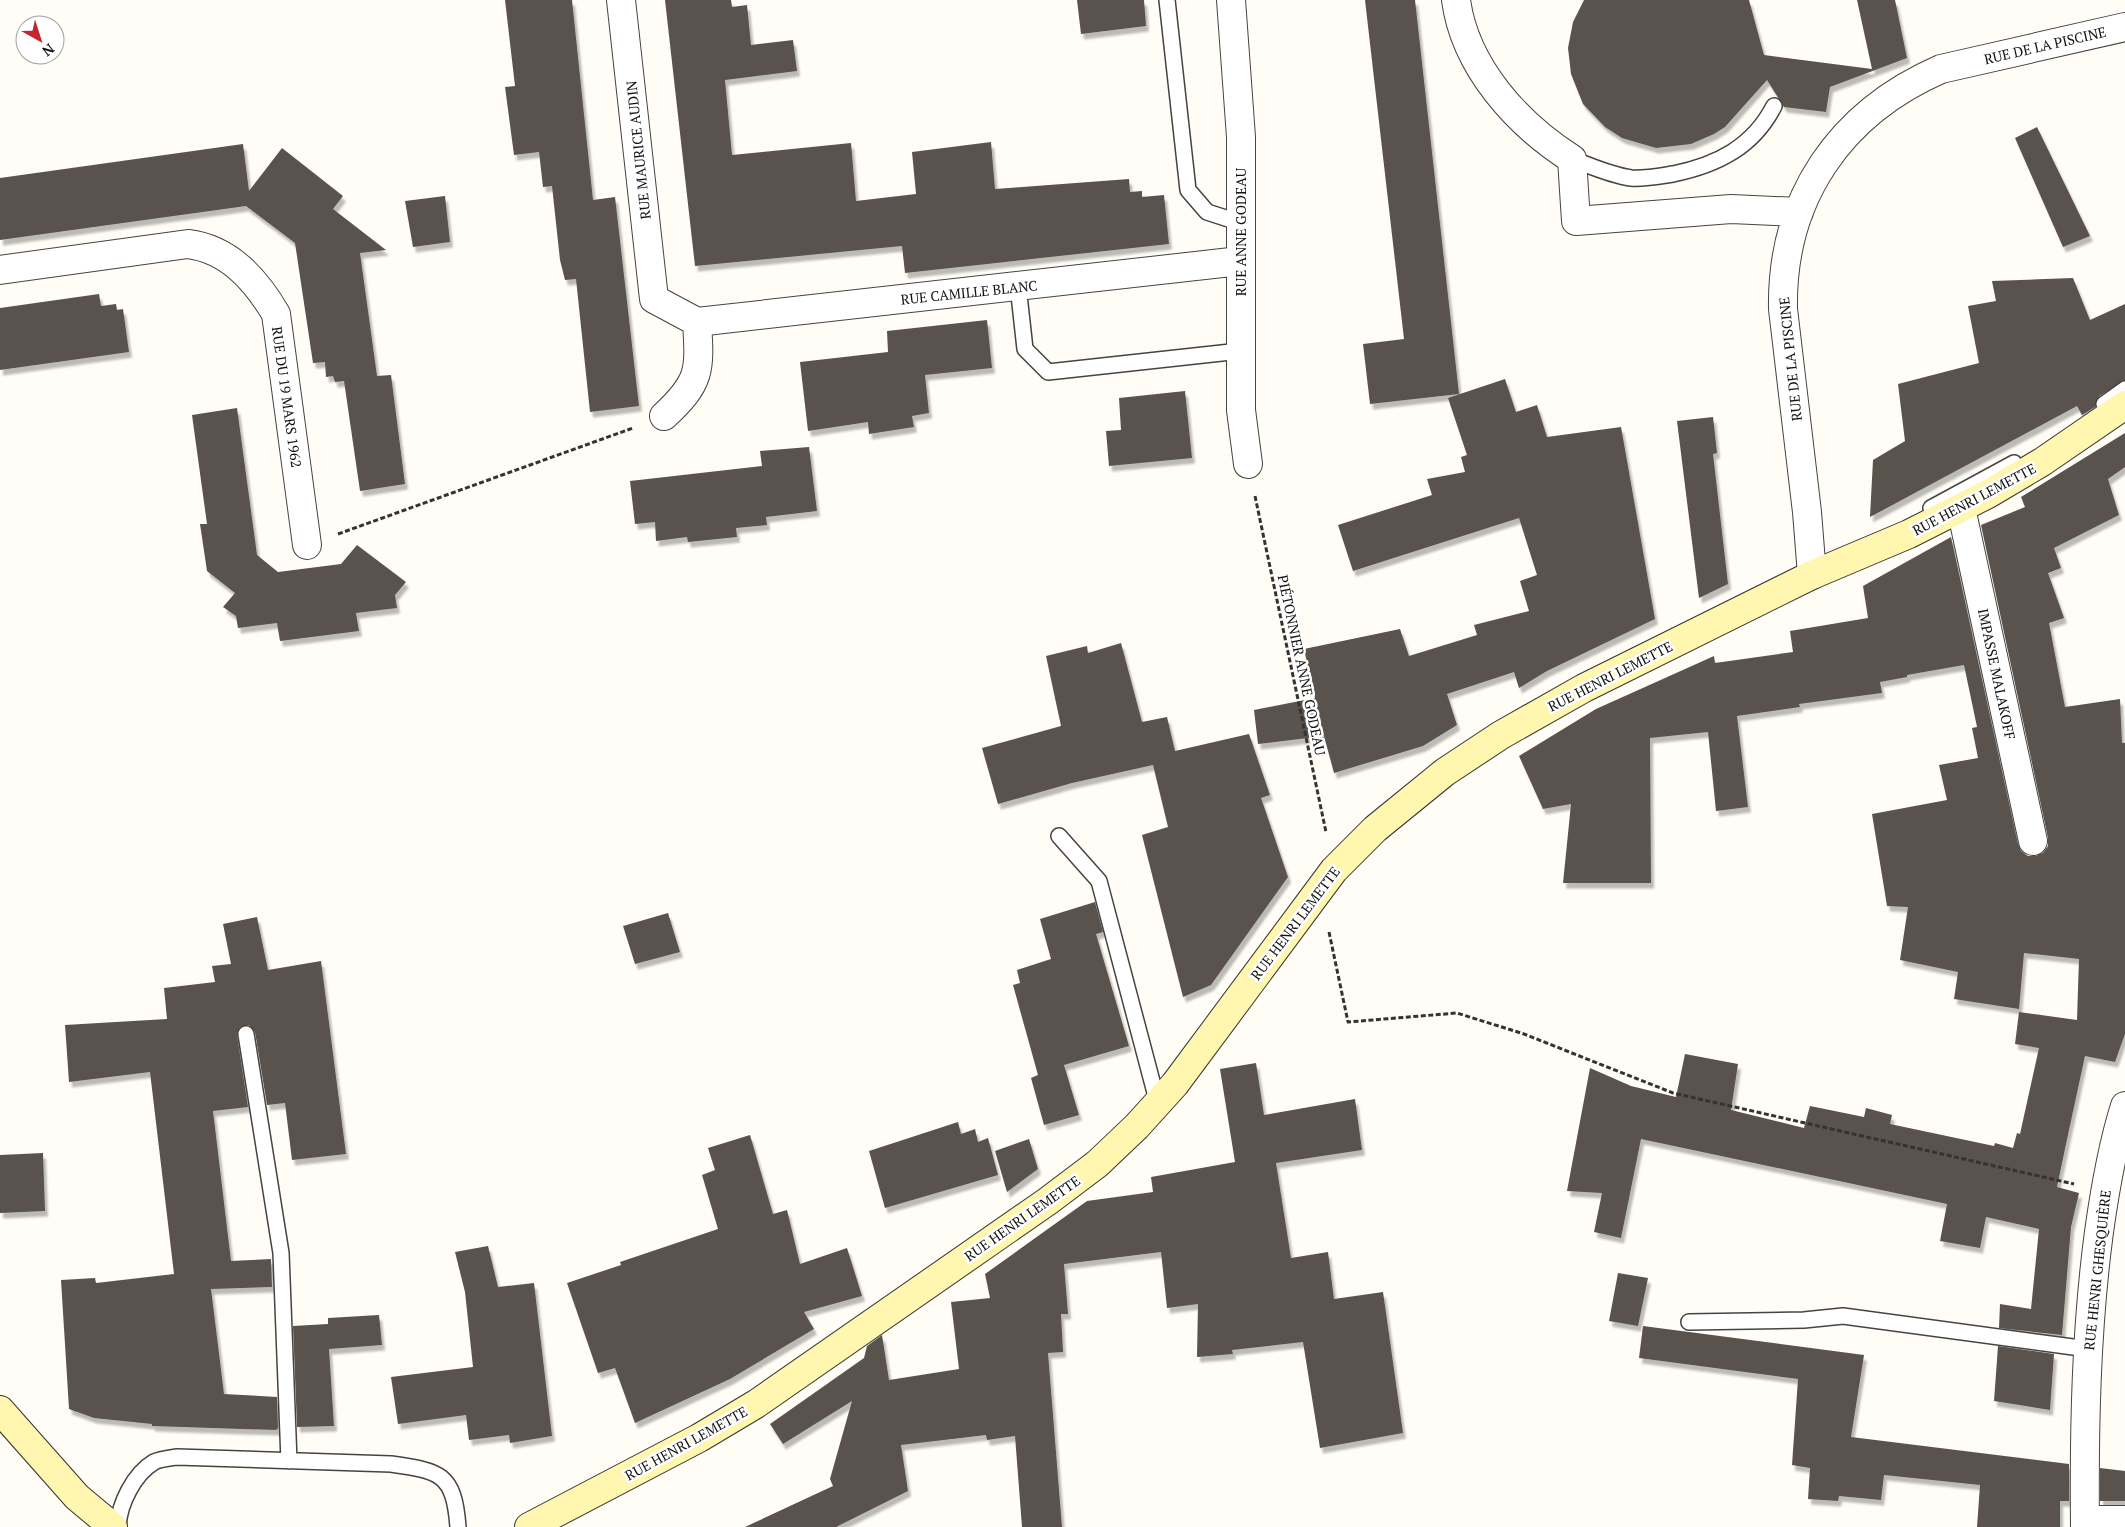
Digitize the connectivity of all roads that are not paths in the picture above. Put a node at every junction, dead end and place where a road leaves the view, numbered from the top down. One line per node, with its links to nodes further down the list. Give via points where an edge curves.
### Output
1 (621, 0): 13 (street, RUE MAURICE AUDIN, via 654,299)
2 (1167, 0): 9 (lane, via 1188,190 1206,212)
3 (1231, 0): 9 (street, RUE ANNE GODEAU, via 1239,95)
4 (1456, 0): 7 (street, via 1464,31 1500,93 1546,143)
5 (2125, 27): 8 (street, RUE DE LA PISCINE, via 1941,69 1918,79 1850,128 1822,166)
6 (1774, 106): 7 (lane, via 1766,122 1738,150 1694,169 1632,178)
7 (1572, 159): 8 (street, via 1576,221 1730,209)
8 (1799, 212): 21 (street, RUE DE LA PISCINE, via 1785,259 1783,309 1808,512)
9 (1241, 223): 10 (street, RUE ANNE GODEAU)
10 (1240, 261): 12 (street, RUE CAMILLE BLANC); 14 (street, RUE ANNE GODEAU)
11 (0, 270): 20 (street, RUE DU 19 MARS 1962, via 188,244 227,256 276,314)
12 (1018, 286): 13 (street, RUE CAMILLE BLANC); 14 (lane, via 1025,349 1048,372)
13 (698, 322): 17 (street, via 700,359 693,385)
14 (1240, 351): 18 (street, RUE ANNE GODEAU, via 1241,410)
15 (2125, 389): 21 (lane, via 2018,461)
16 (2125, 405): 19 (street, RUE HENRI LEMETTE, via 2042,462)
17 (664, 416)
18 (1248, 464)
19 (1961, 508): 21 (street, RUE HENRI LEMETTE); 23 (street, IMPASSE MALAKOFF)
20 (307, 545)
21 (1812, 575): 25 (street, RUE HENRI LEMETTE, via 1584,688 1474,752 1395,811 1334,870)
22 (1059, 836): 25 (lane, via 1099,881)
23 (2033, 841)
24 (246, 1034): 30 (lane, via 282,1253)
25 (1158, 1104): 36 (street, RUE HENRI LEMETTE, via 1118,1145 1072,1184 789,1382 699,1438)
26 (2125, 1106): 28 (street, RUE HENRI GHESQUIÈRE, via 2105,1191 2090,1305)
27 (1689, 1322): 28 (lane, via 1843,1316)
28 (2088, 1349): 32 (street, RUE HENRI GHESQUIÈRE)
29 (0, 1410): 33 (street, via 77,1497)
30 (289, 1461): 34 (lane, via 177,1457 156,1461 143,1470 130,1489); 35 (lane, via 424,1468 440,1475 451,1487)
31 (2125, 1520): 32 (street)
32 (2085, 1524)
33 (114, 1527)
34 (118, 1527)
35 (458, 1527)
36 (529, 1527)

